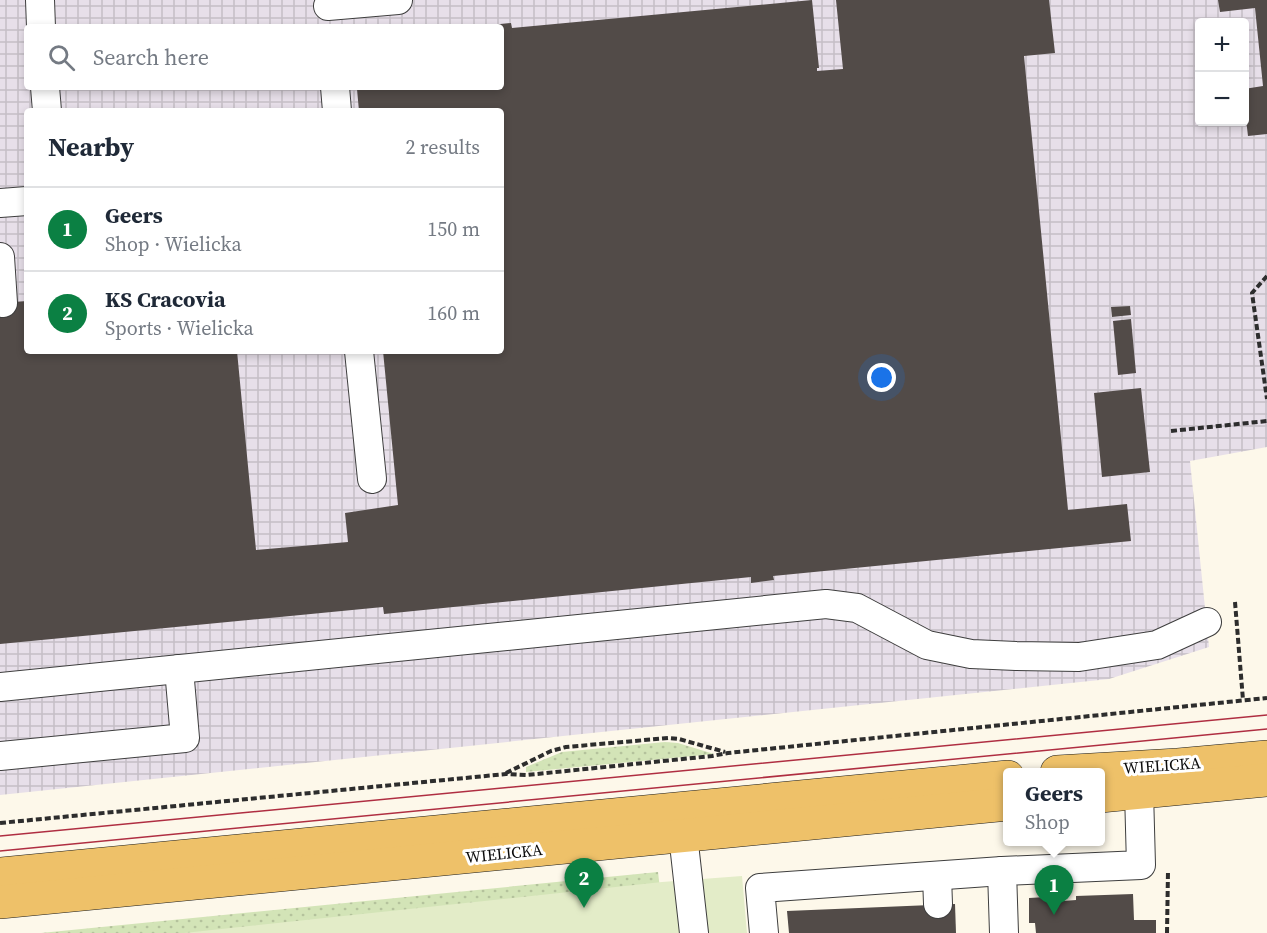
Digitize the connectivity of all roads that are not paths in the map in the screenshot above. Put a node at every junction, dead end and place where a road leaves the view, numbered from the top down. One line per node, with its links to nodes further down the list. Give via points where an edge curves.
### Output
1 (40, 0): 4 (lane)
2 (398, 0): 3 (lane)
3 (329, 11)
4 (41, 24)
5 (45, 90): 7 (lane)
6 (335, 90): 8 (lane)
7 (47, 108)
8 (337, 108)
9 (24, 201): 10 (lane)
10 (0, 203)
11 (0, 256): 12 (lane)
12 (3, 303)
13 (359, 354): 14 (lane)
14 (372, 480)
15 (1207, 622): 16 (lane, via 1156,645 1079,657 1016,657 971,654 927,645 857,608 826,604)
16 (179, 669): 17 (lane); 18 (lane, via 185,738)
17 (0, 687)
18 (0, 756)
19 (1267, 756): 20 (main road, WIELICKA)
20 (1105, 769)
21 (1003, 777): 28 (main road, WIELICKA)
22 (1267, 780): 23 (main road, WIELICKA)
23 (1139, 792): 24 (main road, WIELICKA); 27 (lane, via 1141,865)
24 (1105, 796)
25 (1003, 804): 26 (main road, WIELICKA)
26 (683, 836): 30 (main road, WIELICKA); 32 (lane)
27 (1002, 871): 29 (lane); 34 (lane)
28 (0, 874)
29 (937, 876): 31 (lane); 33 (lane, via 760,888)
30 (0, 902)
31 (938, 904)
32 (694, 933)
33 (764, 933)
34 (1004, 933)

